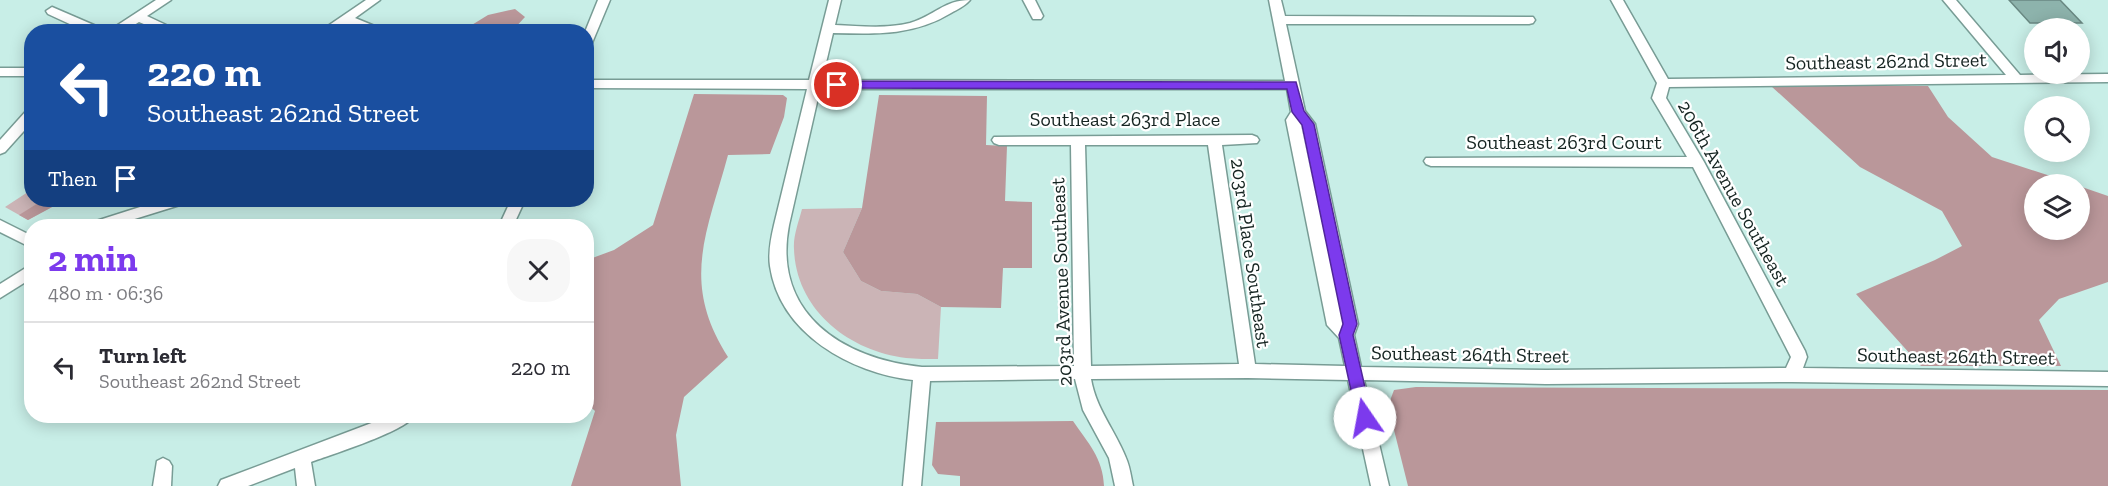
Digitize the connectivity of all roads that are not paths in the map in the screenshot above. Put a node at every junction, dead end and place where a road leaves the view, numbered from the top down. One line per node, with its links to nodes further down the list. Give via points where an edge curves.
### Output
1 (165, 0): 11 (street)
2 (374, 0): 13 (street)
3 (604, 0): 21 (street)
4 (835, 0): 22 (street, Southeast 264th Street)
5 (964, 0): 22 (street, via 938,16 908,27)
6 (1029, 0): 12 (street)
7 (1275, 0): 14 (street)
8 (1617, 0): 27 (street, 206th Avenue Southeast)
9 (1949, 0): 25 (street)
10 (52, 12): 16 (street)
11 (138, 16): 17 (street); 18 (street)
12 (1037, 16)
13 (346, 19): 19 (street); 20 (street)
14 (1278, 20): 15 (street); 30 (street)
15 (1529, 20)
16 (80, 24)
17 (125, 24)
18 (156, 24)
19 (338, 24)
20 (358, 24)
21 (594, 24)
22 (828, 29): 29 (street, Southeast 264th Street)
23 (0, 72): 24 (street)
24 (24, 72)
25 (2016, 78): 26 (street, Southeast 262nd Street); 27 (street, Southeast 262nd Street)
26 (2108, 78)
27 (1664, 83): 38 (street, 206th Avenue Southeast, via 1659,98)
28 (594, 84): 29 (street)
29 (815, 85): 30 (street); 48 (street, Southeast 264th Street, via 777,256 784,288 822,338 852,356 888,369)
30 (1292, 85): 47 (street, via 1298,112 1308,124 1350,324 1346,335)
31 (24, 122): 36 (street)
32 (999, 140): 33 (street, Southeast 263rd Place)
33 (1078, 140): 34 (street, Southeast 263rd Place); 46 (street, 203rd Avenue Southeast)
34 (1214, 140): 35 (street, Southeast 263rd Place); 45 (street, 203rd Place Southeast)
35 (1252, 140)
36 (0, 149)
37 (1431, 161): 38 (street, Southeast 263rd Court)
38 (1697, 162): 49 (street, 206th Avenue Southeast, via 1797,351 1799,357)
39 (154, 207): 40 (street)
40 (115, 219)
41 (0, 225): 42 (street)
42 (24, 238)
43 (24, 276): 44 (street)
44 (0, 292)
45 (1248, 371): 46 (street, Southeast 264th Street); 47 (street, Southeast 264th Street)
46 (1083, 373): 48 (street, Southeast 264th Street); 58 (street, 203rd Avenue Southeast, via 1085,397 1118,459)
47 (1354, 373): 49 (street, Southeast 264th Street, via 1546,377); 59 (street)
48 (922, 374): 57 (street)
49 (1792, 375): 50 (street, Southeast 264th Street)
50 (2108, 379)
51 (392, 423): 52 (street)
52 (302, 458): 55 (street); 56 (street)
53 (163, 465): 54 (street)
54 (162, 486)
55 (227, 486)
56 (306, 486)
57 (912, 486)
58 (1124, 486)
59 (1380, 486)

